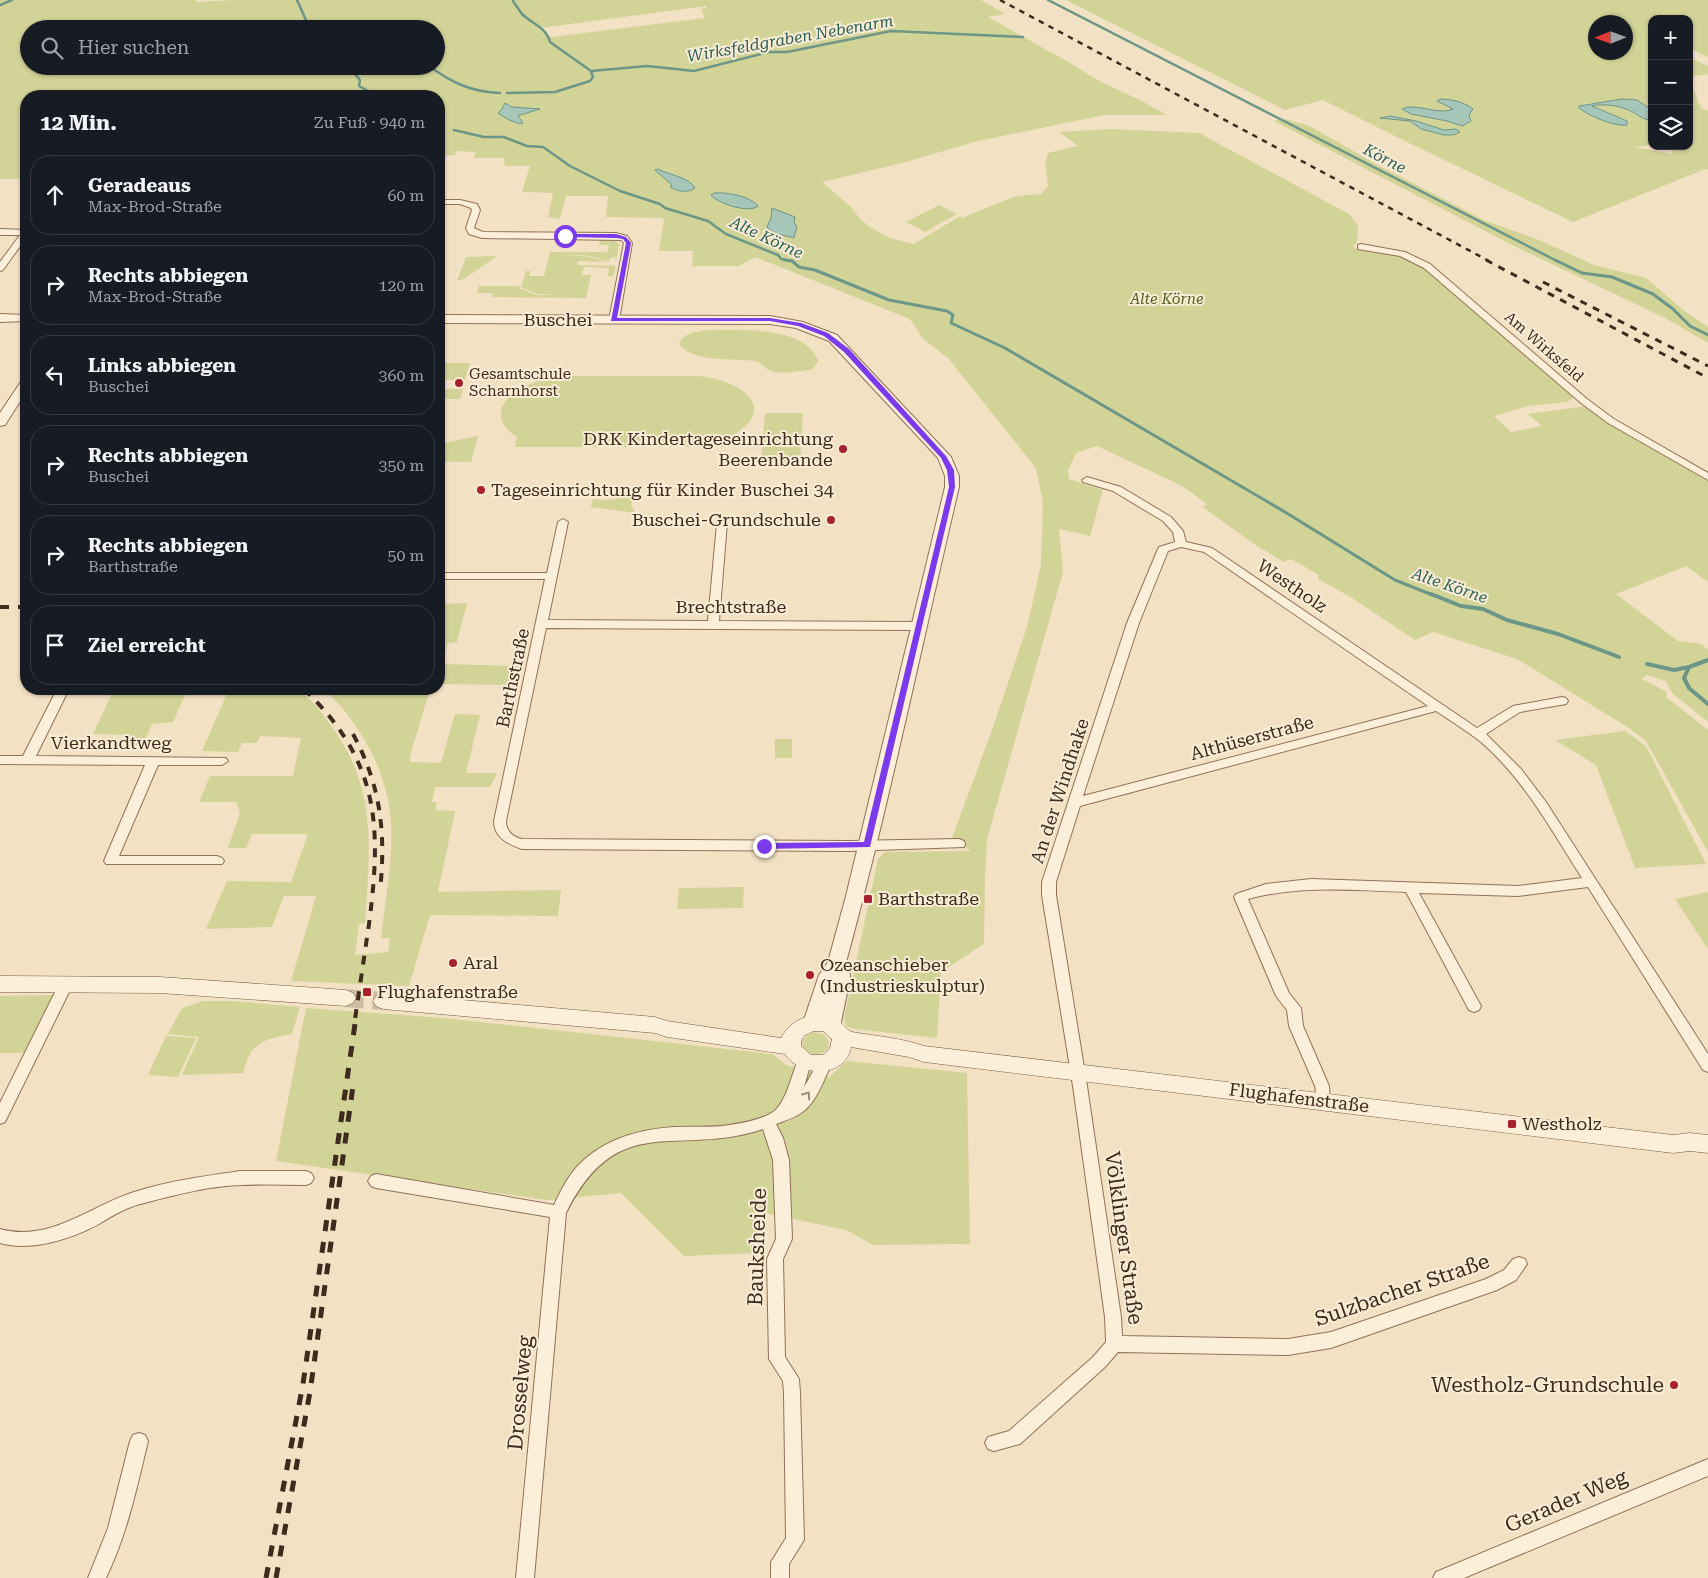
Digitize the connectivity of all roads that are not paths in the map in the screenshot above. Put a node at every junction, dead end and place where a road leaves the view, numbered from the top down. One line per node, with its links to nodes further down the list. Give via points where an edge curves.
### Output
1 (445, 202): 12 (street, via 474,206 476,210 470,228 482,235 624,238 628,243)
2 (0, 232): 3 (street)
3 (20, 232)
4 (20, 240): 5 (street)
5 (15, 247): 6 (street); 8 (street)
6 (20, 247)
7 (1361, 247): 15 (street, Am Wirksfeld, via 1402,254 1427,266 1598,411)
8 (0, 268)
9 (0, 318): 10 (street)
10 (20, 318)
11 (445, 319): 12 (street, Buschei)
12 (614, 320): 24 (street, Buschei, via 770,320 822,333 846,350 944,457 952,476)
13 (20, 391): 14 (street)
14 (0, 422)
15 (1708, 477)
16 (1087, 480): 19 (street, via 1118,489 1167,519 1178,531)
17 (564, 522): 21 (street, Barthstraße)
18 (722, 523): 23 (street)
19 (1181, 544): 27 (street, Westholz, via 1208,550); 33 (street, An der Windhake, via 1163,549 1133,623)
20 (445, 576): 21 (street)
21 (551, 576): 22 (street, Barthstraße)
22 (542, 624): 23 (street, Brechtstraße); 35 (street, Barthstraße, via 500,821 504,834 512,841 535,845)
23 (713, 625): 24 (street, Brechtstraße)
24 (919, 626): 35 (street, Buschei)
25 (60, 695): 30 (street)
26 (1562, 701): 28 (street, via 1518,709)
27 (1438, 707): 28 (street, Westholz); 33 (street, Althüserstraße)
28 (1478, 734): 37 (street, Westholz, via 1532,791)
29 (0, 760): 30 (street, Vierkandtweg)
30 (27, 761): 31 (street, Vierkandtweg)
31 (153, 761): 32 (street, Vierkandtweg); 36 (street, via 111,861)
32 (222, 761)
33 (1074, 803): 49 (street, An der Windhake, via 1049,882 1049,895)
34 (960, 844): 35 (street)
35 (868, 845): 39 (street, Buschei)
36 (217, 861)
37 (1592, 882): 38 (street, via 1518,891); 48 (street, Westholz)
38 (1410, 888): 44 (street); 50 (street, via 1311,884 1266,889 1241,897 1283,996 1294,1008 1296,1026 1322,1086)
39 (836, 964): 45 (street, Buschei); 46 (street, Buschei, via 841,976 832,1015)
40 (0, 984): 41 (main road)
41 (66, 984): 42 (main road, via 160,985); 51 (street)
42 (346, 998)
43 (383, 1001): 45 (main road, Flughafenstraße, via 549,1014 668,1029)
44 (1474, 1006)
45 (799, 1033): 46 (main road, Flughafenstraße, via 826,1024); 47 (main road, via 794,1055)
46 (835, 1045): 47 (main road, Flughafenstraße, via 818,1064); 49 (main road, Flughafenstraße, via 907,1056 924,1054); 52 (street, Drosselweg, one-way to 46, via 798,1107 809,1094)
47 (804, 1062): 52 (street, via 797,1087)
48 (1708, 1066)
49 (1078, 1071): 50 (main road, Flughafenstraße); 61 (street, Völklinger Straße, via 1113,1317)
50 (1323, 1101): 53 (main road, Flughafenstraße)
51 (0, 1118)
52 (773, 1119): 58 (street, Drosselweg, via 742,1130 673,1133 619,1143 596,1157 577,1177); 67 (street, Bauksheide, via 781,1160 784,1239 775,1259 777,1359 790,1379 792,1393 795,1540 780,1562)
53 (1673, 1144): 54 (main road, Flughafenstraße); 55 (main road, Flughafenstraße)
54 (1708, 1144)
55 (1708, 1155)
56 (306, 1178): 59 (street, via 240,1178 210,1182 136,1198 46,1237 14,1240)
57 (376, 1181): 58 (street)
58 (558, 1212): 66 (street, Drosselweg)
59 (0, 1236)
60 (1519, 1264): 61 (street, Sulzbacher Straße, via 1510,1275 1491,1285 1331,1340 1288,1346)
61 (1114, 1344): 63 (street, Völklinger Straße, via 1014,1438)
62 (139, 1441): 65 (street, via 110,1551)
63 (994, 1444)
64 (1708, 1467): 68 (street, Gerader Weg)
65 (97, 1578)
66 (525, 1578)
67 (780, 1578)
68 (1442, 1578)

